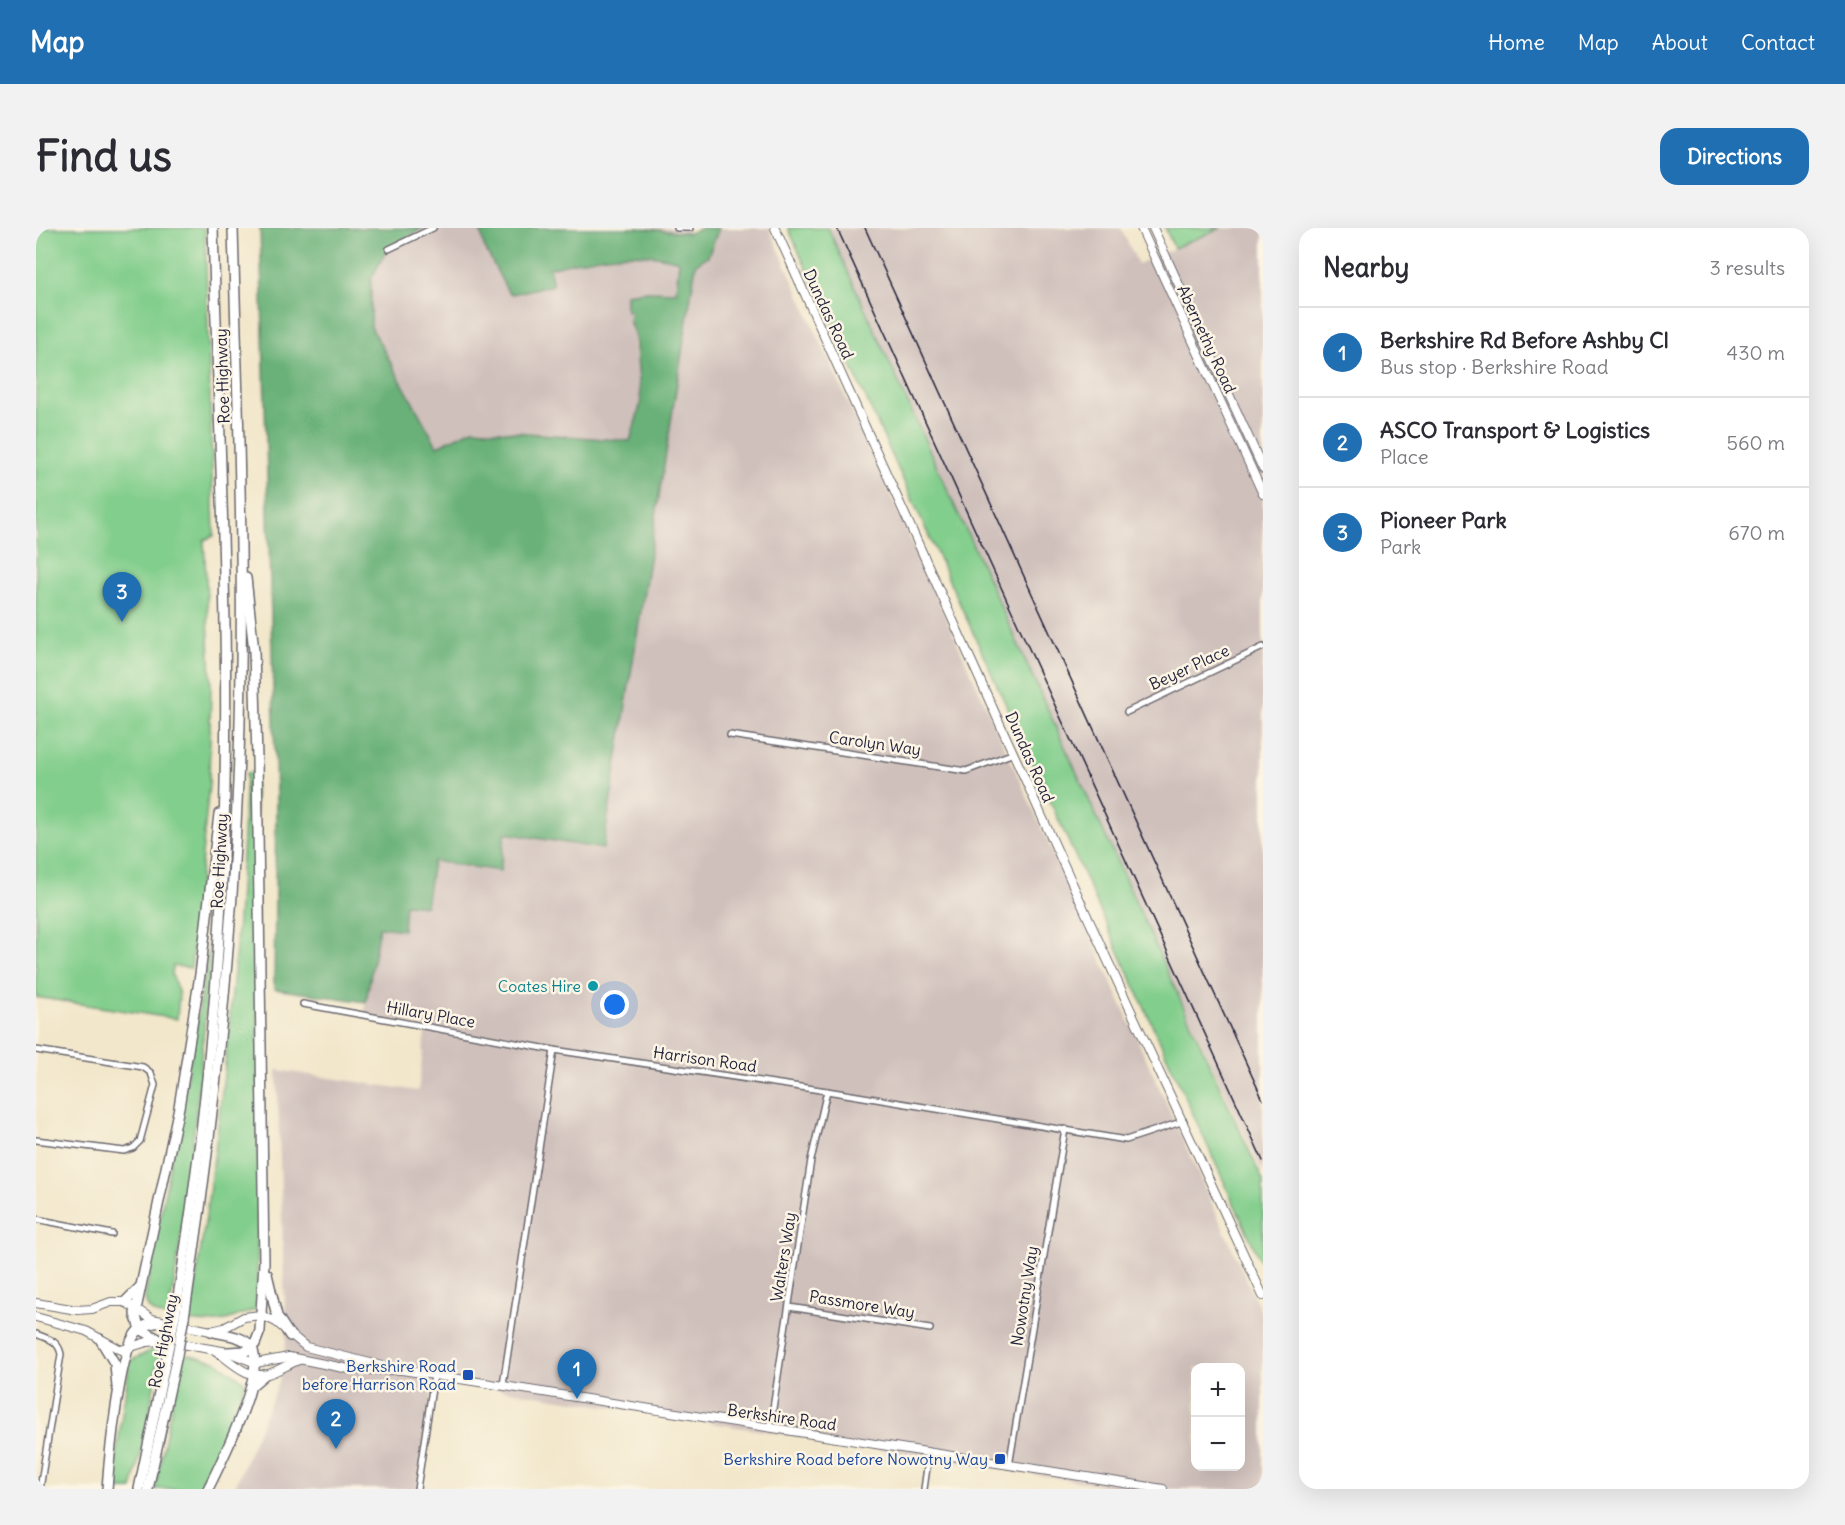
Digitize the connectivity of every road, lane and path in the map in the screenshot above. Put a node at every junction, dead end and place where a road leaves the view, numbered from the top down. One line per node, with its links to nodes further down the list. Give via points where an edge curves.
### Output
1 (213, 228): 17 (highway, Roe Highway)
2 (233, 228): 12 (highway, Roe Highway)
3 (433, 228): 9 (street)
4 (677, 228): 5 (street)
5 (690, 228)
6 (775, 228): 16 (main road, Dundas Road)
7 (1141, 228): 11 (main road, Abernethy Road)
8 (1153, 228): 10 (main road, Abernethy Road)
9 (389, 249)
10 (1263, 469)
11 (1263, 494)
12 (241, 531): 27 (highway, via 256,705); 35 (highway, Roe Highway, via 238,780 229,944 209,1148)
13 (1263, 647): 14 (street, Beyer Place)
14 (1127, 712)
15 (730, 735): 16 (street, Carolyn Way, via 966,771)
16 (1014, 753): 22 (main road, Dundas Road)
17 (225, 779): 28 (highway, via 192,1029); 35 (highway, Roe Highway, via 219,945)
18 (303, 1004): 20 (street, Hillary Place)
19 (36, 1050): 24 (street, via 143,1067 156,1085 140,1141 134,1148 124,1151)
20 (554, 1050): 21 (street, Harrison Road); 56 (street)
21 (827, 1091): 23 (street, Harrison Road); 32 (street, Walters Way, via 811,1160)
22 (1184, 1121): 23 (street, Harrison Road, via 1126,1140); 29 (main road, Dundas Road)
23 (1065, 1129): 61 (street, Nowotny Way)
24 (36, 1140)
25 (36, 1219): 26 (street)
26 (112, 1234)
27 (264, 1262): 34 (highway); 42 (highway, via 277,1316)
28 (142, 1284): 30 (highway); 33 (highway)
29 (1263, 1296)
30 (125, 1302): 31 (main road, via 77,1310); 33 (main road)
31 (36, 1303)
32 (789, 1307): 39 (street, Passmore Way); 59 (street, Walters Way)
33 (136, 1309): 37 (main road); 38 (highway, via 135,1320)
34 (261, 1315): 40 (main road, via 244,1317); 42 (main road, Berkshire Road, via 276,1322); 46 (highway, via 259,1335)
35 (179, 1316): 49 (highway, Roe Highway, bridge)
36 (36, 1317): 43 (main road, via 76,1327)
37 (161, 1322): 38 (highway); 40 (main road)
38 (140, 1329): 44 (highway); 45 (highway)
39 (930, 1329)
40 (211, 1331): 46 (highway, via 241,1339)
41 (36, 1334): 62 (street, via 53,1341 61,1354)
42 (290, 1336): 52 (main road, Berkshire Road, via 319,1352)
43 (100, 1339): 45 (main road, via 115,1348); 58 (highway, via 115,1364)
44 (162, 1341): 45 (main road); 47 (main road)
45 (129, 1348): 58 (highway)
46 (252, 1348): 48 (highway); 51 (highway)
47 (210, 1349): 48 (main road); 53 (main road)
48 (228, 1352): 51 (main road)
49 (172, 1354): 64 (highway, Roe Highway); 65 (highway, Roe Highway)
50 (300, 1359): 51 (main road, Berkshire Road, via 283,1357); 52 (main road, Berkshire Road, via 354,1370); 54 (main road)
51 (256, 1364): 53 (highway)
52 (397, 1370): 55 (main road, Berkshire Road)
53 (253, 1374): 54 (main road); 57 (highway)
54 (264, 1375): 57 (highway)
55 (434, 1375): 56 (main road, Berkshire Road); 67 (street)
56 (504, 1385): 59 (main road, Berkshire Road)
57 (249, 1391): 66 (highway)
58 (118, 1397): 63 (highway)
59 (770, 1428): 60 (main road, Berkshire Road)
60 (929, 1453): 61 (main road, Berkshire Road); 68 (street)
61 (1010, 1466): 69 (main road, Berkshire Road)
62 (40, 1489)
63 (107, 1489)
64 (139, 1489)
65 (148, 1489)
66 (208, 1489)
67 (417, 1489)
68 (924, 1489)
69 (1163, 1489)

